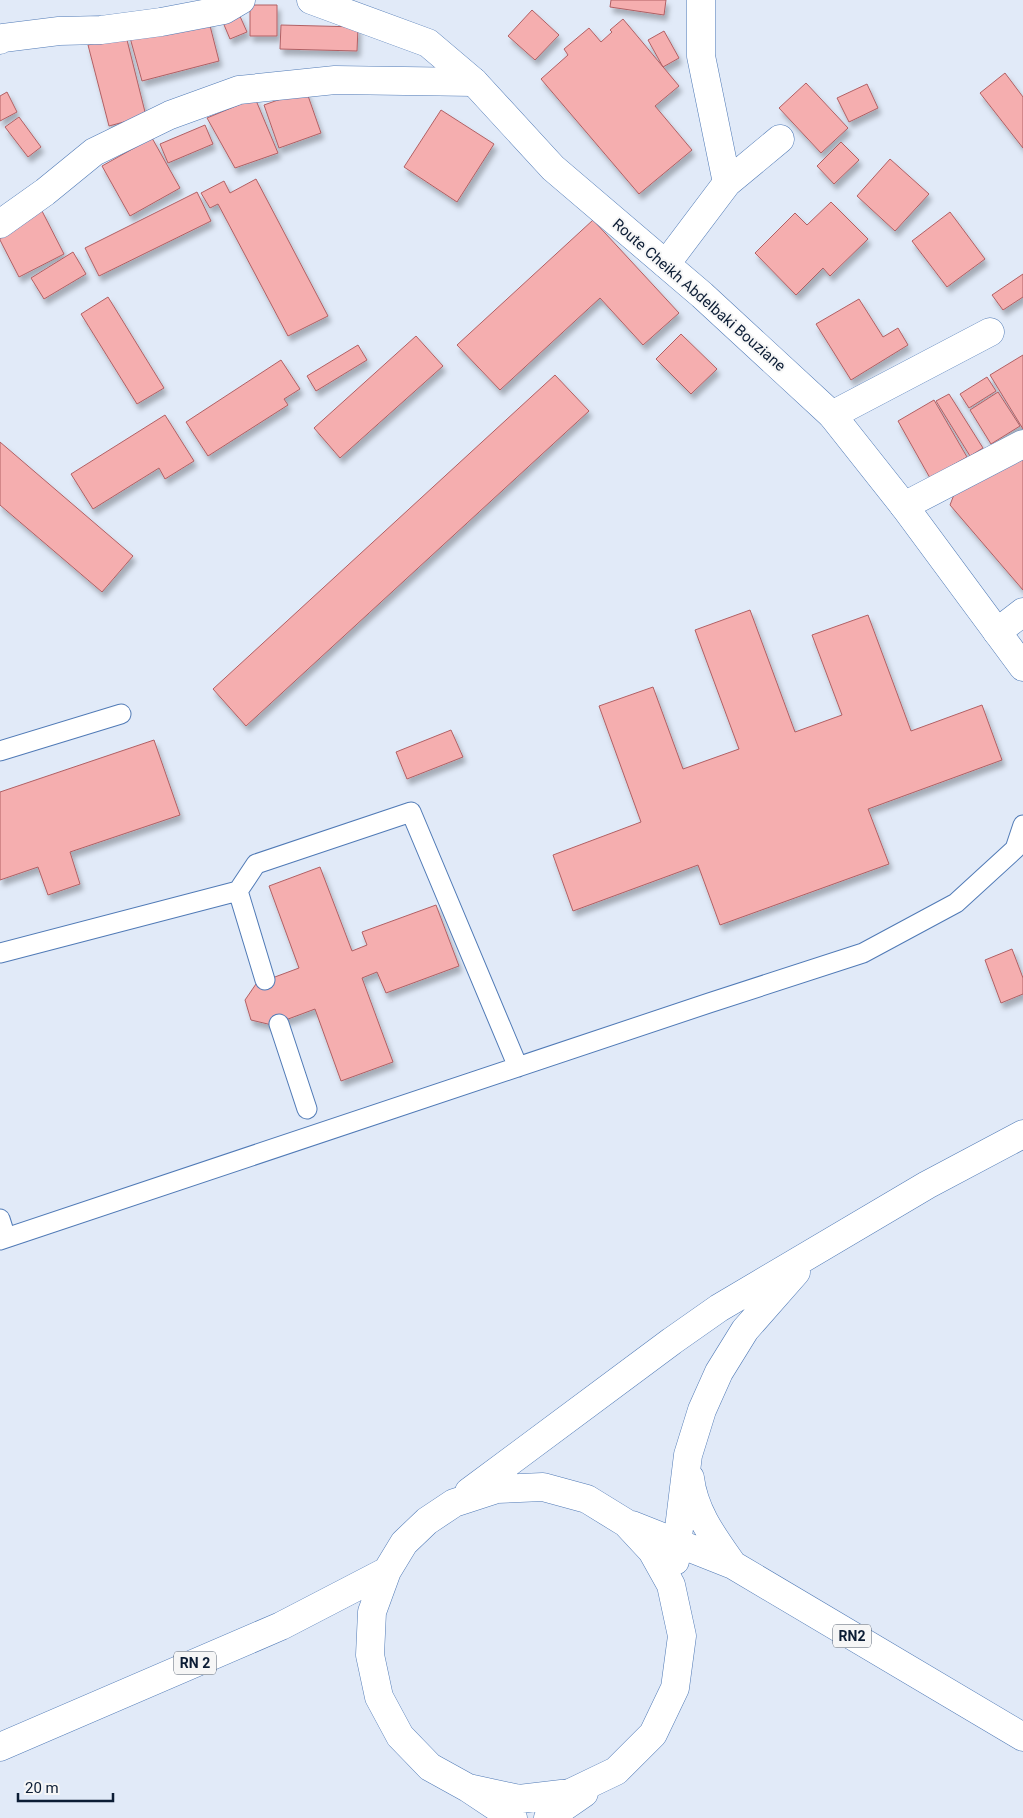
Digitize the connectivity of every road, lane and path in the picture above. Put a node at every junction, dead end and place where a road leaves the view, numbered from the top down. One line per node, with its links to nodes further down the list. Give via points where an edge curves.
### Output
1 (241, 0): 4 (main road, via 224,10 161,22)
2 (311, 0): 5 (main road, Route Cheikh Abdelbaki Bouziane, via 428,43)
3 (701, 0): 7 (main road, via 701,56)
4 (0, 40)
5 (474, 82): 8 (main road, via 335,80 239,90 170,115 94,152); 9 (main road, Route Cheikh Abdelbaki Bouziane, via 553,168)
6 (780, 139): 7 (main road)
7 (727, 183): 9 (main road)
8 (0, 224)
9 (666, 264): 11 (main road, Route Cheikh Abdelbaki Bouziane)
10 (990, 332): 11 (main road)
11 (832, 415): 13 (main road, Route Cheikh Abdelbaki Bouziane)
12 (1023, 444): 13 (main road)
13 (904, 506): 15 (main road, Route Cheikh Abdelbaki Bouziane)
14 (1023, 612): 15 (main road)
15 (997, 632): 16 (main road, Route Cheikh Abdelbaki Bouziane)
16 (1023, 666)
17 (121, 714): 18 (lane)
18 (0, 751)
19 (1023, 825): 24 (lane, via 1015,849 956,903 863,953)
20 (238, 891): 21 (lane); 22 (lane); 24 (lane, via 256,864 411,812)
21 (0, 953)
22 (265, 980)
23 (279, 1024): 25 (lane)
24 (518, 1067): 28 (lane)
25 (307, 1109)
26 (1023, 1134): 29 (main road)
27 (0, 1219): 28 (lane)
28 (3, 1239)
29 (820, 1247): 30 (main road, via 775,1294 740,1338 719,1372 702,1410); 31 (main road, via 719,1308)
30 (688, 1455): 33 (main road); 34 (main road, via 696,1505 707,1528)
31 (454, 1503): 32 (main road, via 498,1489 543,1487 587,1499); 35 (main road, via 427,1521 404,1544)
32 (626, 1523): 33 (main road, RN2); 36 (main road, via 652,1552)
33 (677, 1543): 34 (main road, RN2); 36 (main road)
34 (733, 1565): 37 (main road, RN2)
35 (387, 1571): 38 (main road, RN 2, via 280,1626); 40 (main road, via 372,1612 370,1655 379,1697 400,1736 430,1766)
36 (671, 1585): 39 (main road, via 682,1636 676,1688 653,1734)
37 (1023, 1737)
38 (7, 1740)
39 (616, 1771): 40 (main road, via 570,1793 518,1799); 42 (main road)
40 (468, 1788): 41 (main road)
41 (513, 1818)
42 (548, 1818)

